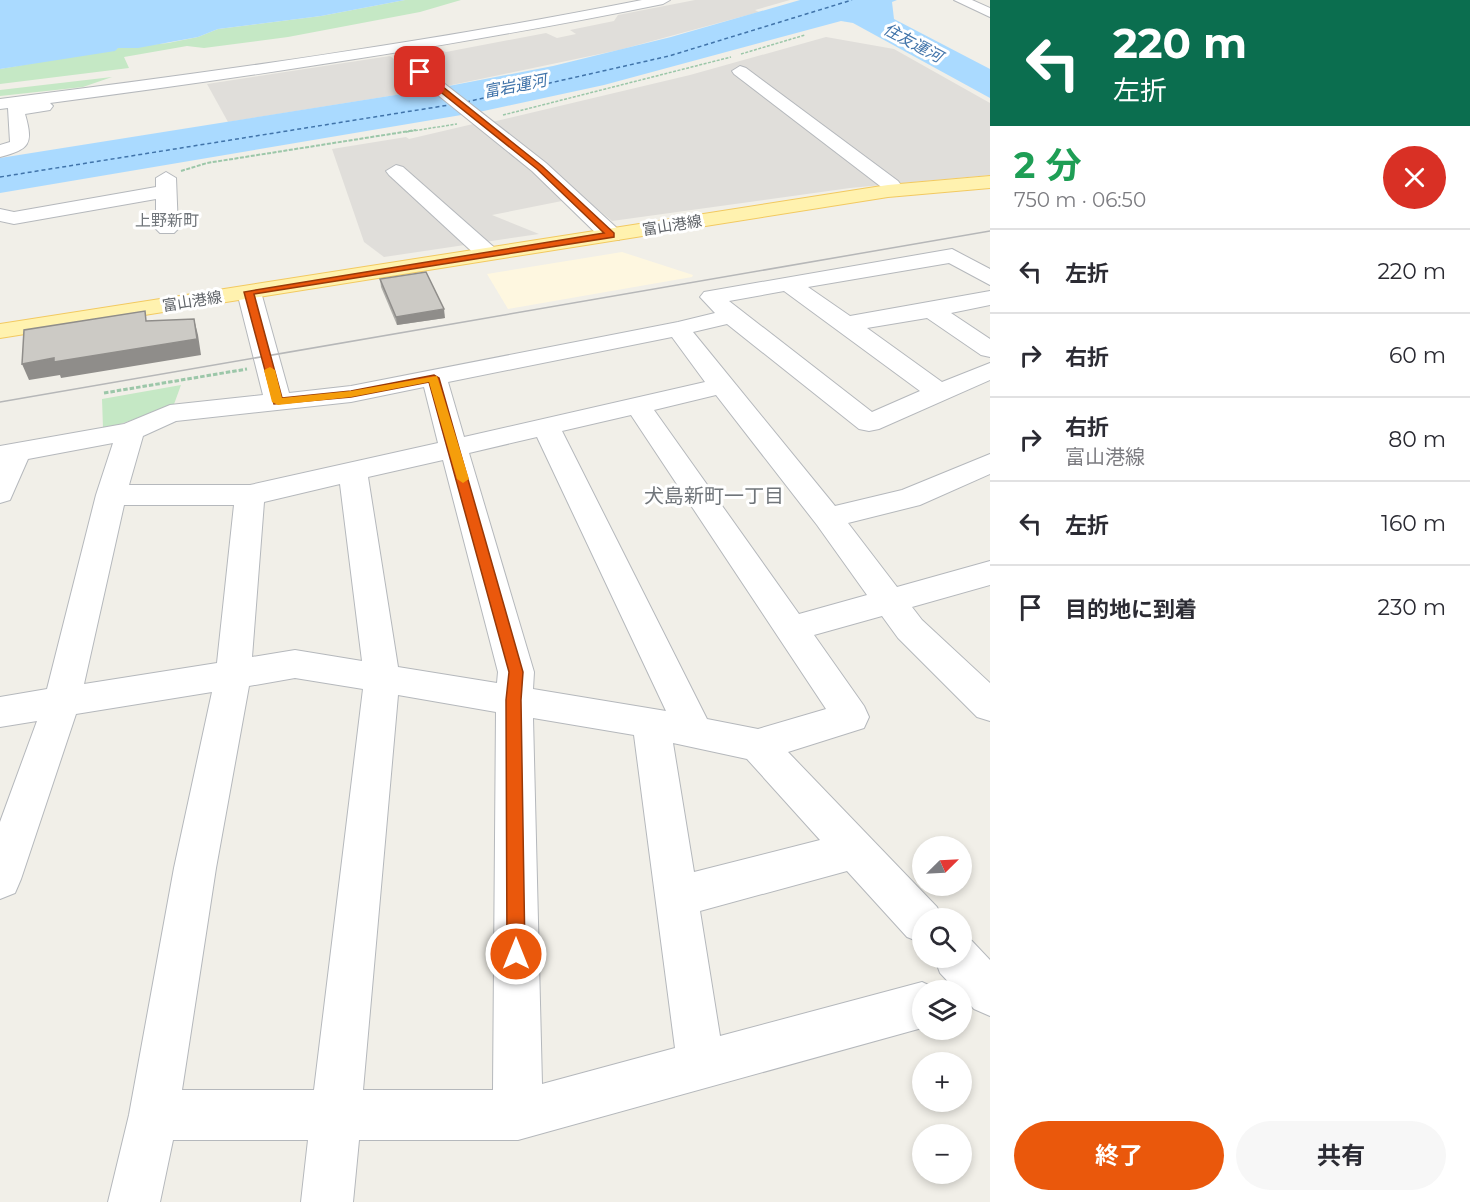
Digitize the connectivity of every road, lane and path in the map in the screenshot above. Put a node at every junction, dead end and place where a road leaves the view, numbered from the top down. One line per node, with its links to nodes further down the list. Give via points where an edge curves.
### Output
1 (616, 0): 10 (street, via 519,18 242,57 233,65)
2 (663, 0): 5 (street)
3 (961, 0): 4 (street)
4 (990, 13)
5 (581, 17): 7 (street, via 583,21); 11 (street, via 342,58)
6 (806, 35): 13 (path, via 661,77)
7 (444, 51)
8 (403, 59): 13 (street)
9 (740, 71): 18 (street)
10 (127, 80): 11 (street); 12 (street)
11 (151, 85): 12 (street, via 143,91)
12 (5, 108): 14 (street, via 19,124 20,146)
13 (477, 117): 16 (path, via 219,161); 21 (street, via 573,196)
14 (0, 151)
15 (396, 171): 22 (street)
16 (170, 180): 19 (street, via 15,218); 20 (street)
17 (990, 183): 21 (main road, 富山港線, via 888,191)
18 (891, 185)
19 (0, 215)
20 (167, 229)
21 (611, 235): 22 (main road, 富山港線)
22 (488, 254): 25 (main road, 富山港線)
23 (990, 278): 24 (street, via 952,256)
24 (788, 283): 28 (street, via 712,297); 29 (street)
25 (249, 292): 31 (main road, 富山港線); 33 (street)
26 (990, 298): 27 (street)
27 (931, 310): 29 (street); 32 (street)
28 (731, 316): 30 (street); 38 (street, via 869,423)
29 (846, 324): 38 (street)
30 (678, 329): 35 (street); 36 (street)
31 (0, 331)
32 (990, 350)
33 (269, 366): 37 (path); 39 (street)
34 (990, 372): 38 (street)
35 (434, 378): 39 (street, via 351,394); 43 (street)
36 (722, 386): 40 (street); 50 (street)
37 (104, 393)
38 (941, 393)
39 (278, 402): 42 (street, via 170,413)
40 (639, 407): 41 (street); 53 (street)
41 (546, 427): 43 (street); 61 (street)
42 (131, 431): 44 (street); 48 (street)
43 (454, 449): 46 (street); 56 (street, via 516,672)
44 (8, 454): 47 (street)
45 (990, 463): 50 (street, via 910,498)
46 (352, 472): 49 (street); 55 (street)
47 (0, 493)
48 (111, 495): 49 (street); 57 (street)
49 (250, 495): 54 (street)
50 (828, 518): 52 (street)
51 (990, 573): 52 (street)
52 (891, 600): 53 (street); 58 (street, via 910,629)
53 (791, 628): 62 (street, via 850,717)
54 (233, 674): 55 (street, via 295,663); 57 (street); 72 (street, via 195,868)
55 (382, 677): 56 (street); 71 (street)
56 (513, 700): 60 (street); 73 (street)
57 (63, 702): 59 (street); 64 (street)
58 (990, 706)
59 (0, 712)
60 (651, 723): 61 (street); 65 (street)
61 (695, 732): 62 (street)
62 (758, 745): 63 (street)
63 (854, 850): 65 (street); 66 (street)
64 (0, 879)
65 (676, 897): 70 (street)
66 (912, 911)
67 (965, 968): 68 (street)
68 (982, 988)
69 (912, 1008): 70 (street)
70 (700, 1065): 73 (street)
71 (337, 1114): 72 (street); 73 (street); 75 (street)
72 (154, 1115): 74 (street)
73 (518, 1115)
74 (134, 1202)
75 (327, 1202)

